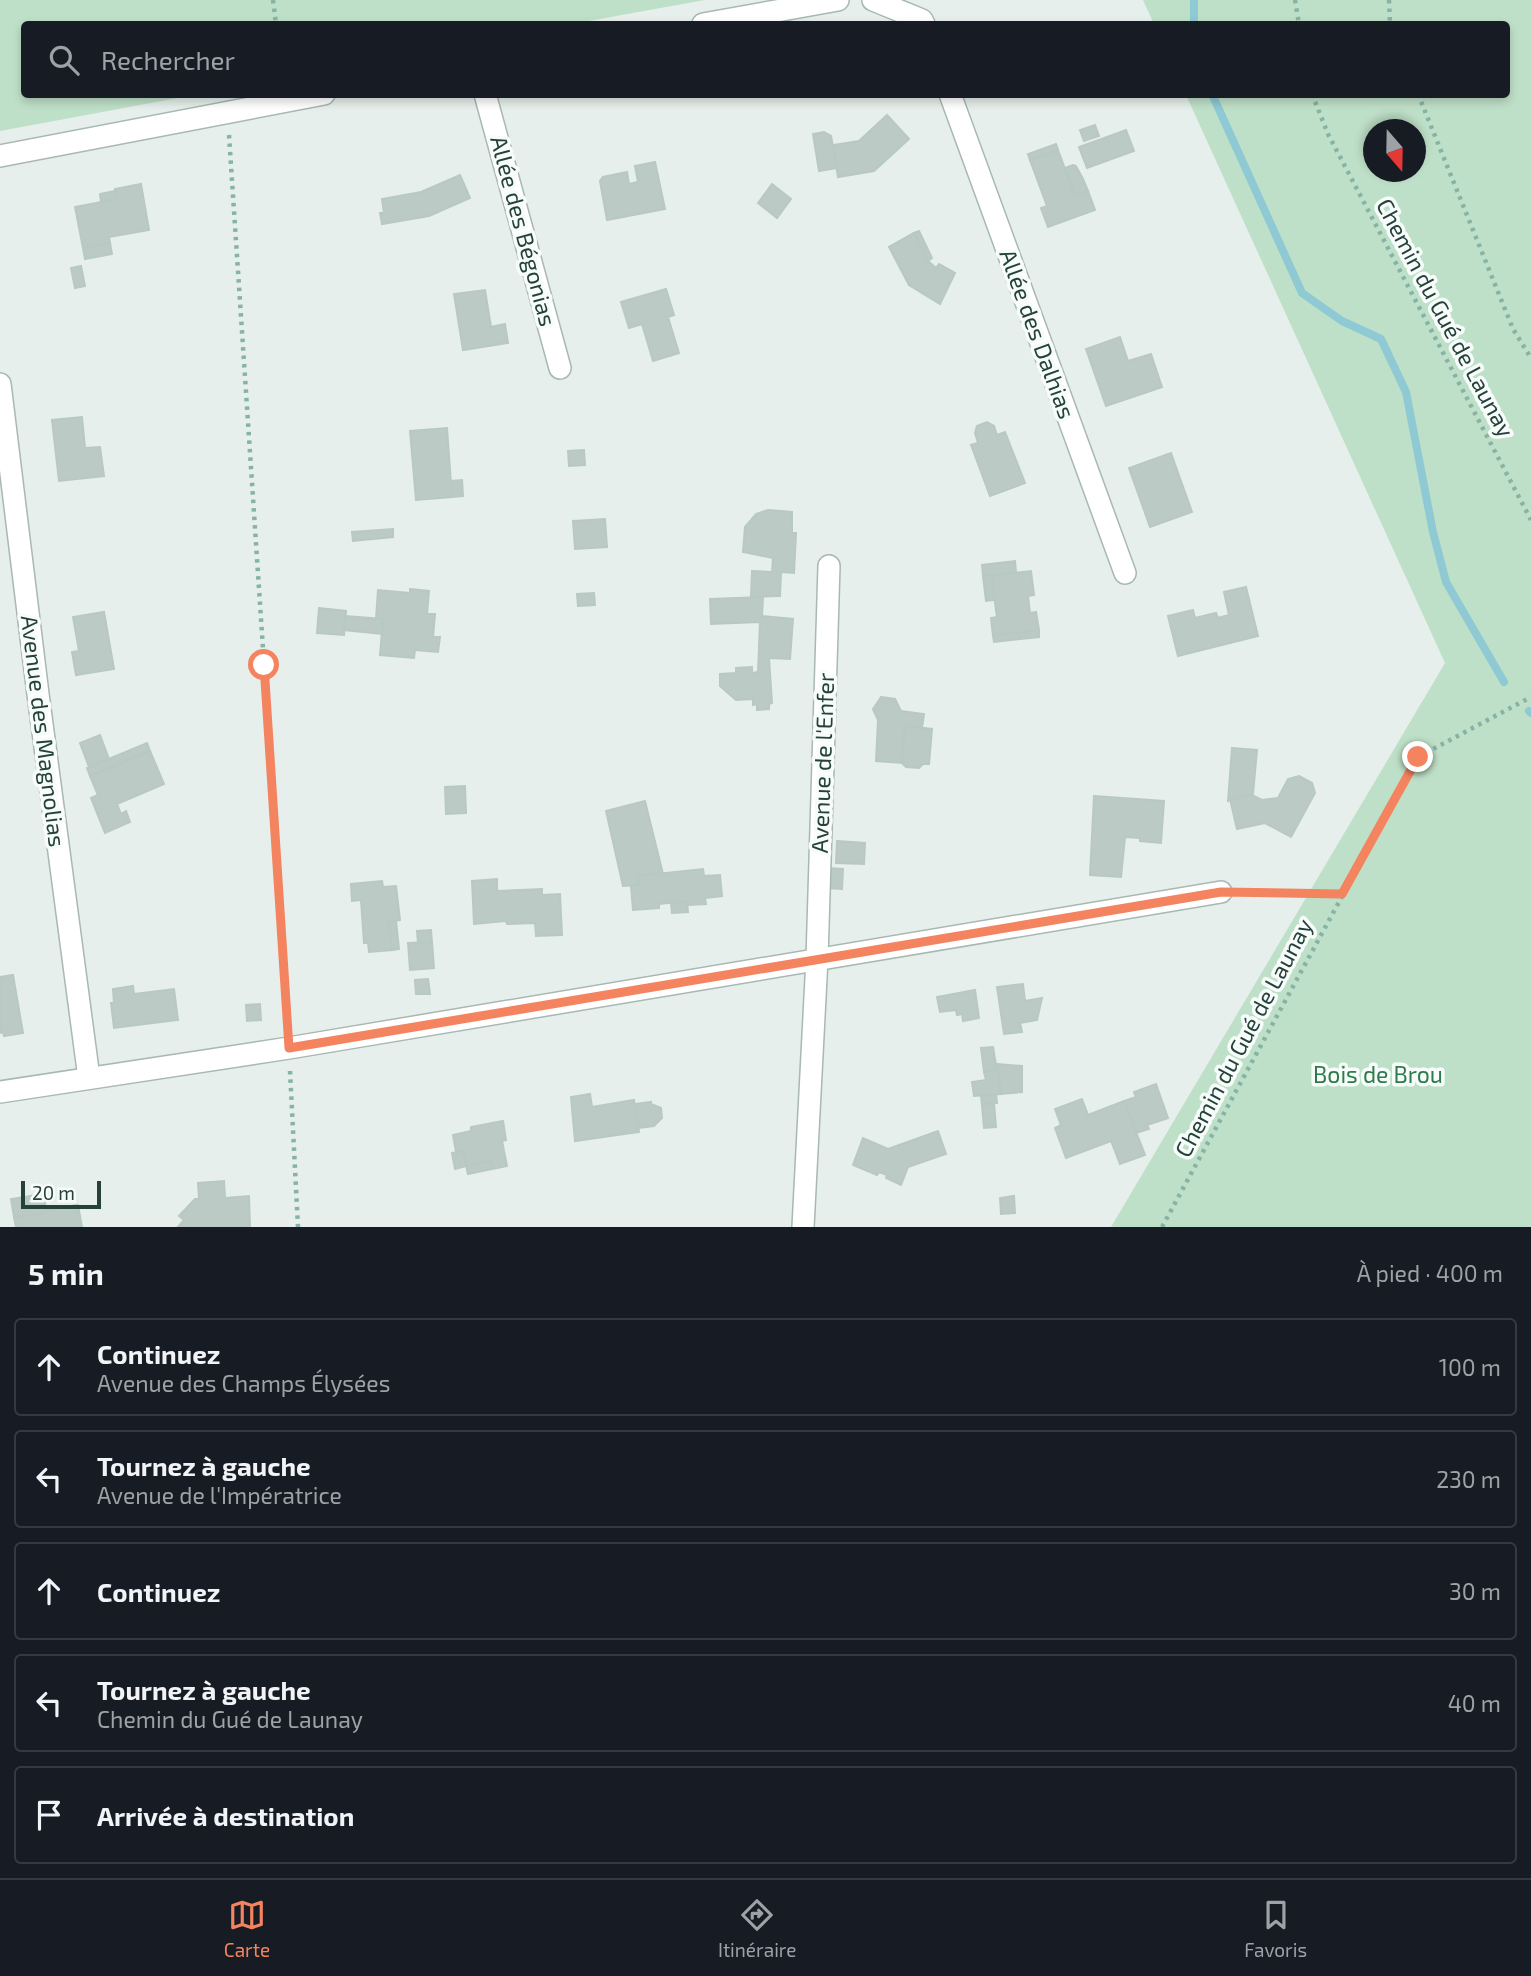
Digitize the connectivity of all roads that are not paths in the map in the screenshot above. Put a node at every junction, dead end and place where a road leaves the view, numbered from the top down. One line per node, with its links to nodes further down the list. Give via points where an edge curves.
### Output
1 (838, 0): 3 (street)
2 (873, 0): 4 (street)
3 (720, 21)
4 (921, 21)
5 (304, 98): 8 (street)
6 (486, 98): 9 (street, Allée des Bégonias)
7 (951, 98): 12 (street, Allée des Dalhias)
8 (0, 156)
9 (560, 368)
10 (0, 384): 15 (street, Avenue des Magnolias)
11 (828, 566): 14 (street, Avenue de l'Enfer)
12 (1125, 573)
13 (1221, 892): 14 (street)
14 (817, 959): 15 (street); 17 (street, Avenue de l'Enfer)
15 (89, 1078): 16 (street)
16 (0, 1092)
17 (803, 1227)

